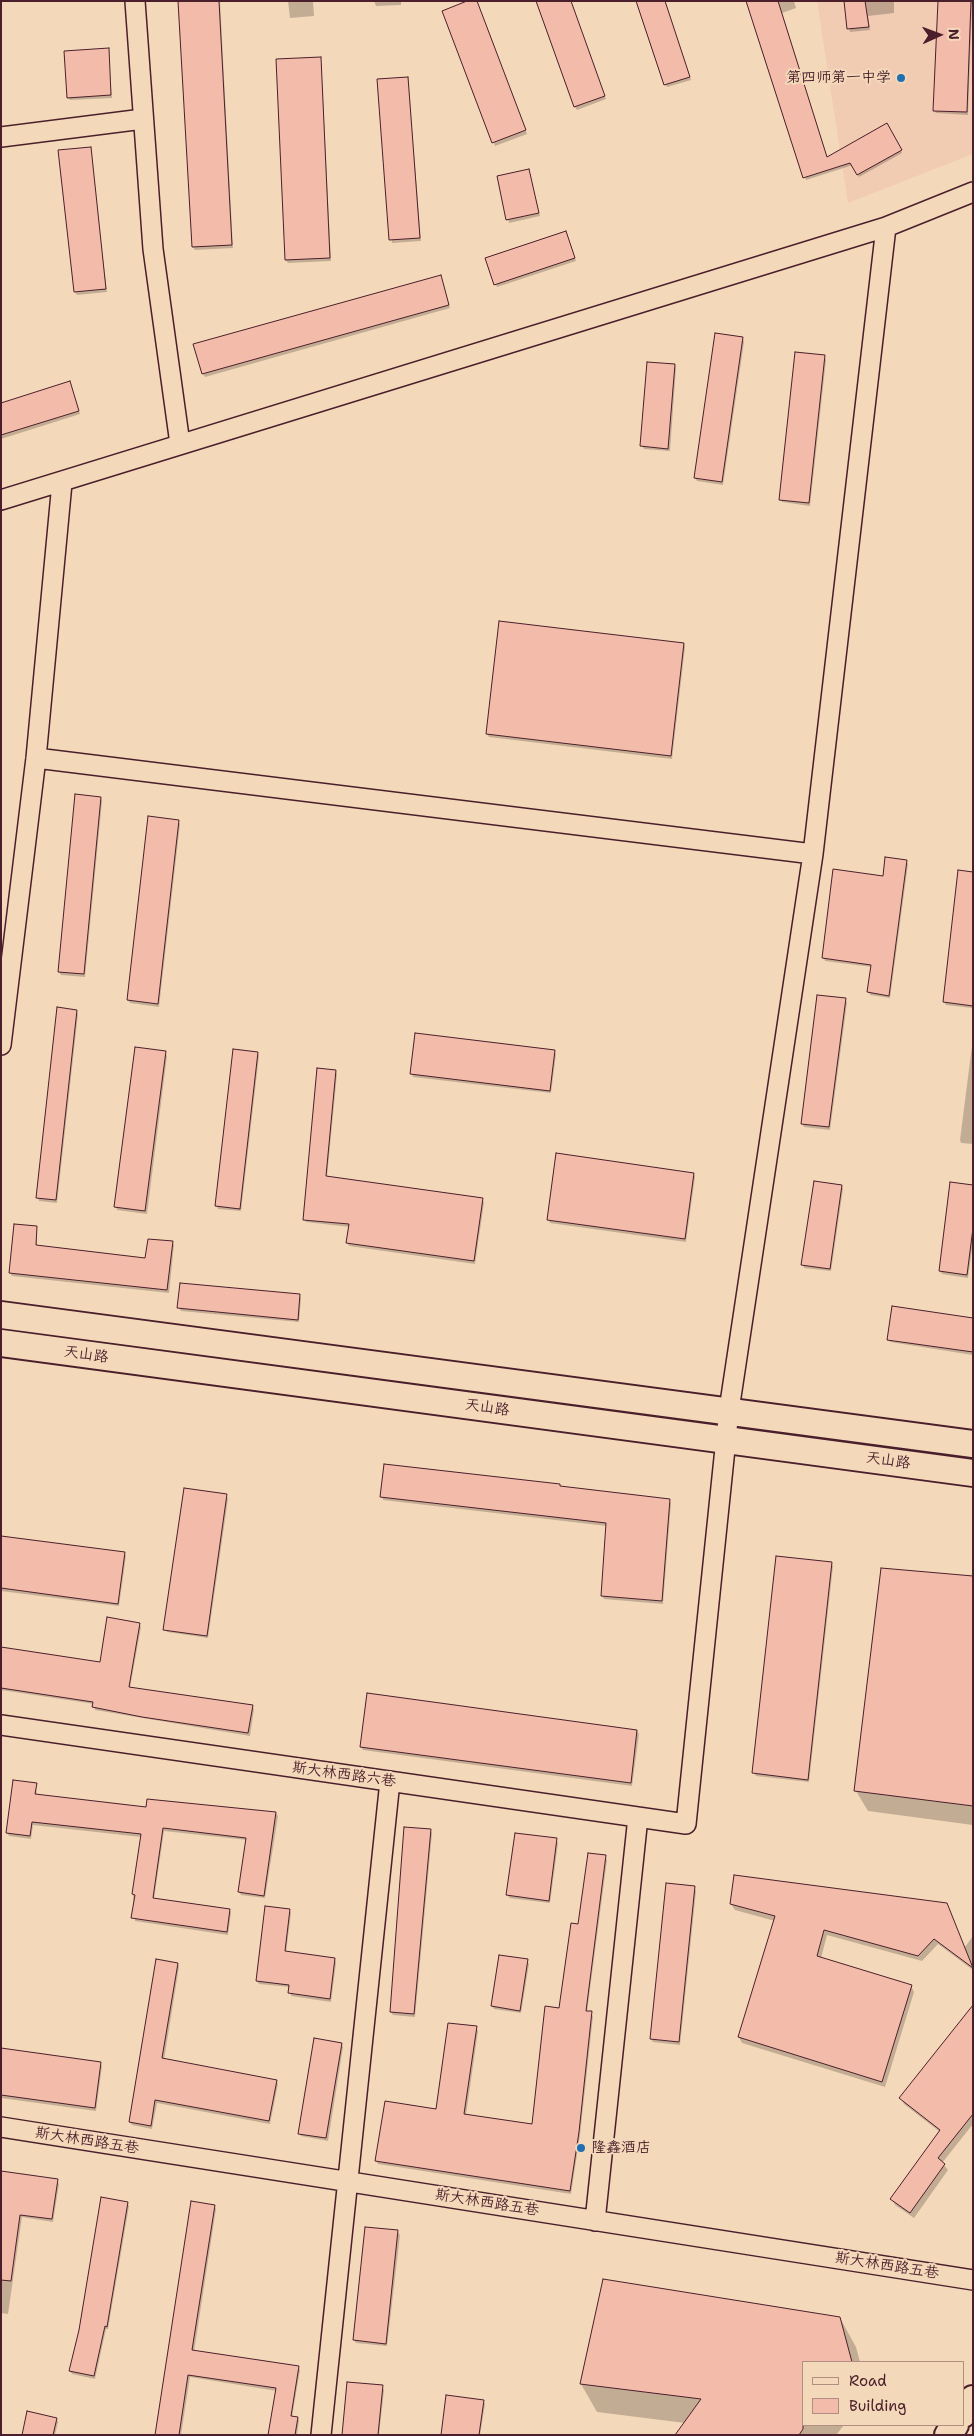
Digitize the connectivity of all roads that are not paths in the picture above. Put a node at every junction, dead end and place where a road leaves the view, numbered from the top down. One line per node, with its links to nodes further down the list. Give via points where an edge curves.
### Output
1 (135, 1): 2 (street)
2 (143, 119): 3 (street); 6 (street, via 153,249)
3 (1, 137)
4 (973, 192): 5 (street)
5 (886, 227): 6 (street); 10 (street)
6 (180, 444): 7 (street)
7 (62, 483): 8 (street); 9 (street)
8 (1, 500)
9 (36, 758): 10 (street); 11 (street)
10 (812, 854): 14 (street)
11 (1, 1045)
12 (1, 1315): 14 (main road, 天山路)
13 (1, 1344): 15 (main road, 天山路)
14 (729, 1410): 15 (street); 16 (main road, 天山路)
15 (727, 1440): 17 (main road, 天山路); 20 (street, 斯大林西路六巷, via 686,1824)
16 (973, 1444)
17 (973, 1473)
18 (1, 1725): 19 (street, 斯大林西路六巷)
19 (390, 1781): 20 (street, 斯大林西路六巷); 22 (street)
20 (638, 1817): 23 (street)
21 (1, 2127): 22 (street, 斯大林西路五巷)
22 (346, 2181): 23 (street, 斯大林西路五巷); 27 (street)
23 (595, 2220): 24 (street, 斯大林西路五巷)
24 (973, 2280)
25 (973, 2400): 26 (main road)
26 (964, 2413)
27 (321, 2435)

